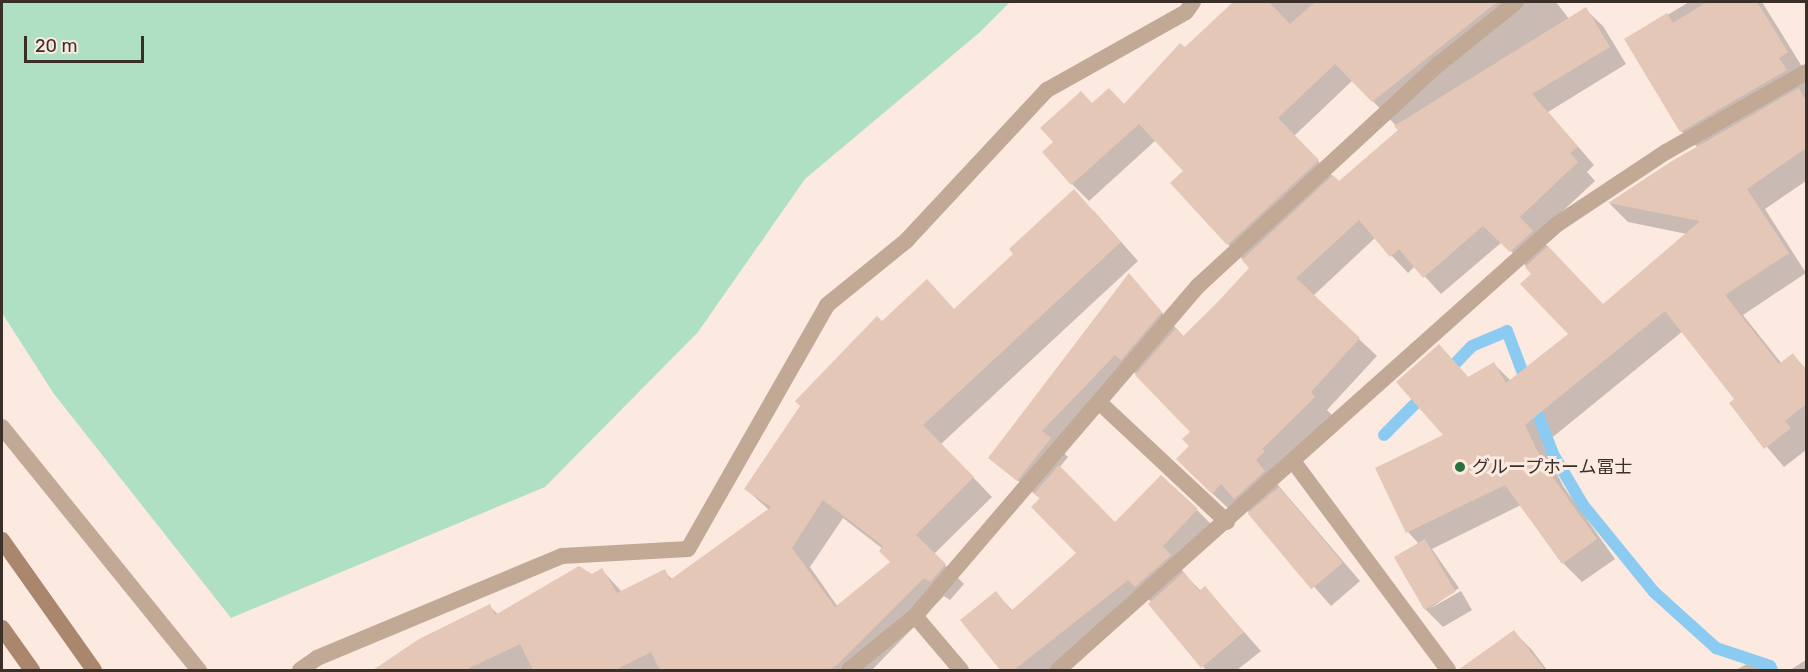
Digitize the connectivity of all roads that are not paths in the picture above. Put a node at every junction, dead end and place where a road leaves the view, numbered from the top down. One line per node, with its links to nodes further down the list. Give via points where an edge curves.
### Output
1 (1193, 2): 14 (street, via 1186,12 1047,90 906,241 827,305 688,549 562,556 317,658)
2 (1516, 2): 4 (street, via 1439,64 1198,286)
3 (1806, 72): 6 (street, via 1666,152 1556,225)
4 (1100, 403): 7 (street); 9 (street)
5 (2, 428): 13 (street)
6 (1293, 461): 7 (street); 18 (street)
7 (1227, 522): 17 (street)
8 (2, 540): 12 (main road)
9 (915, 616): 15 (street); 16 (street)
10 (2, 628): 11 (main road)
11 (32, 670)
12 (94, 670)
13 (200, 670)
14 (300, 670)
15 (849, 670)
16 (961, 670)
17 (1058, 670)
18 (1448, 670)

